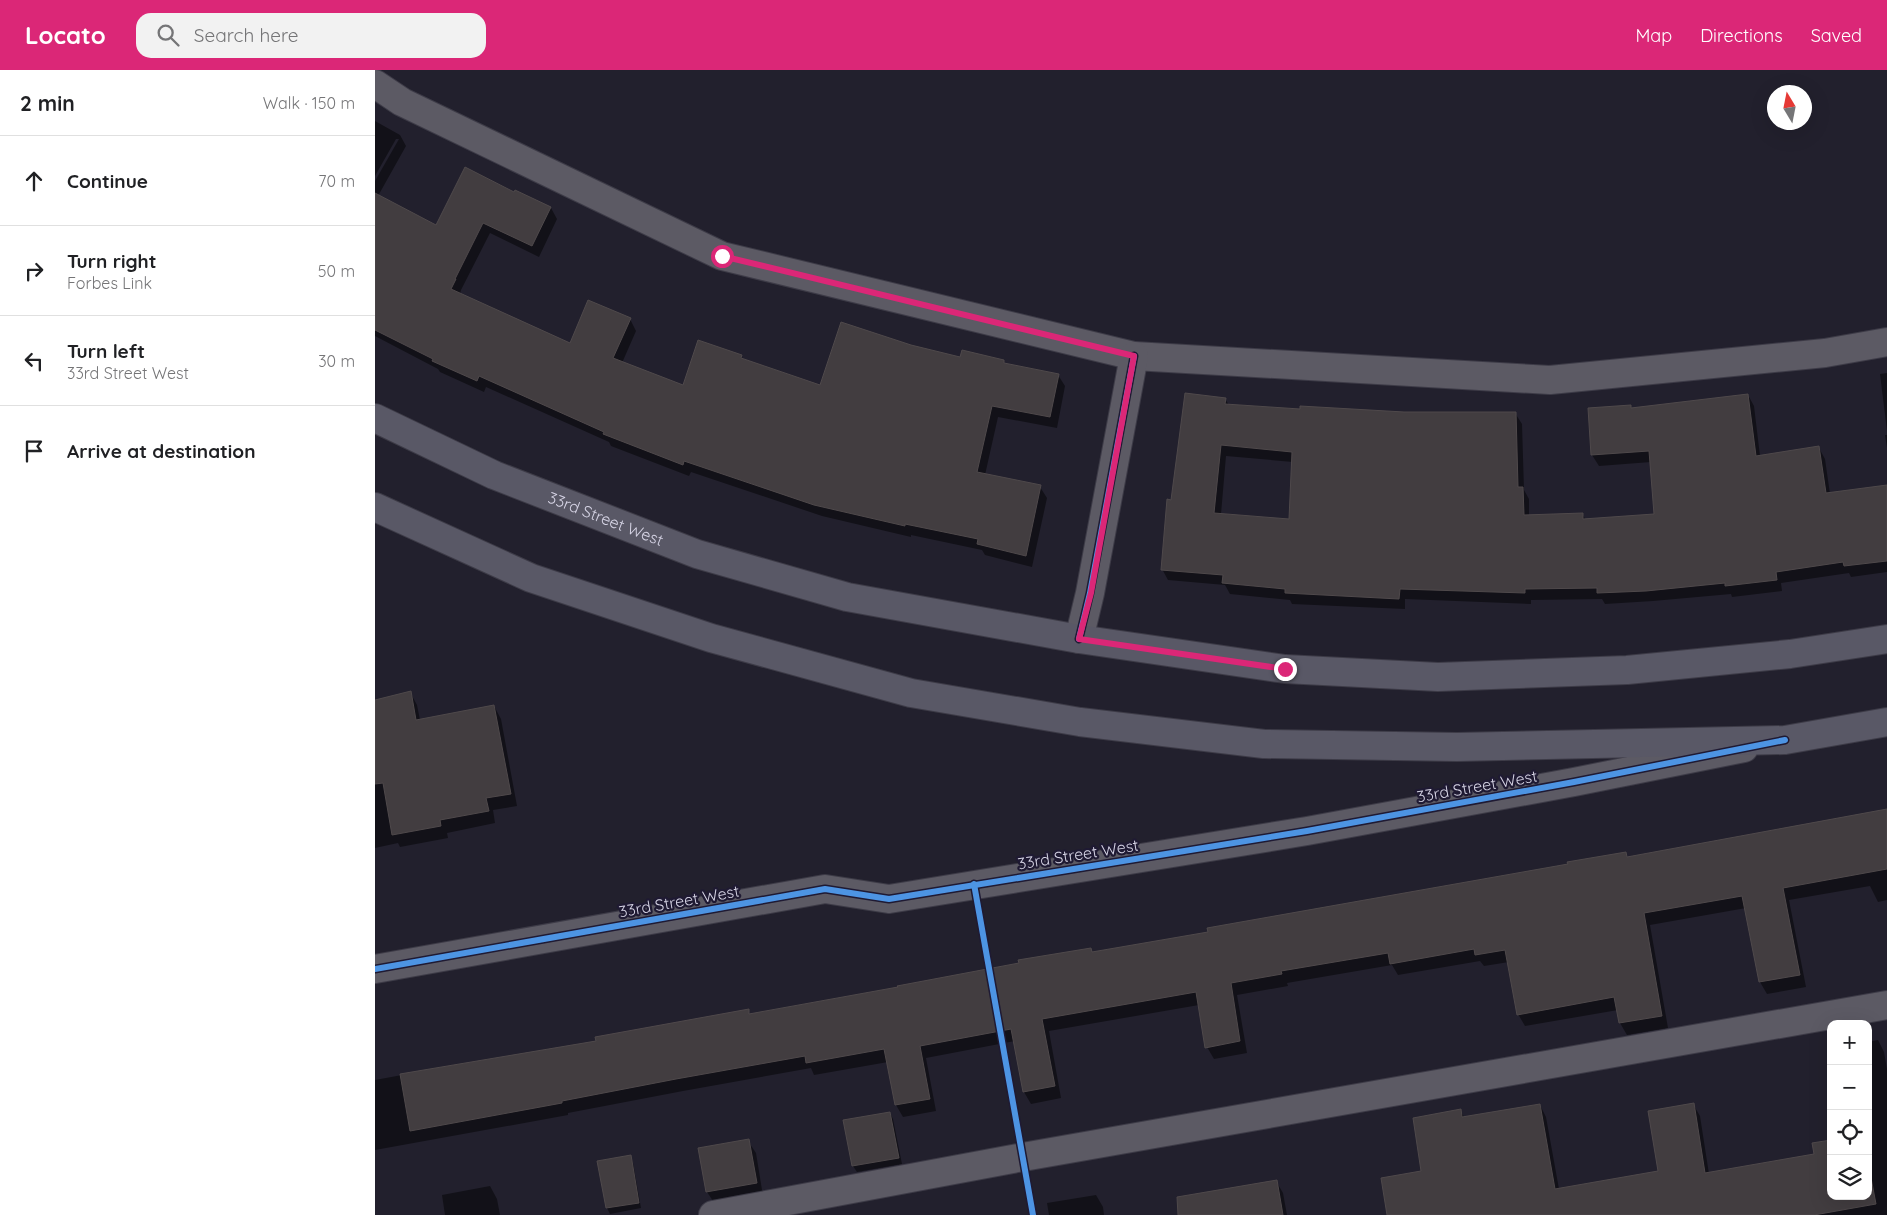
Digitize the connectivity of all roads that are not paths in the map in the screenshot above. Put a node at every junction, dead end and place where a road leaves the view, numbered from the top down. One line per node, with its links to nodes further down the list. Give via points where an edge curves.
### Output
1 (375, 84): 3 (street, via 402,102 722,256)
2 (1887, 342): 3 (street, via 1825,353 1550,380)
3 (1134, 356): 6 (street, via 1091,593)
4 (375, 418): 6 (main road, 33rd Street West, via 494,474 697,554 847,597)
5 (375, 507): 9 (main road, 33rd Street West, via 531,578 711,638 911,693 1080,722 1264,744 1457,747)
6 (1079, 639): 7 (main road, 33rd Street West, via 1285,669 1438,677 1627,670 1790,654)
7 (1887, 639)
8 (1887, 722): 9 (main road, 33rd Street West)
9 (1785, 740): 10 (street, 33rd Street West, via 1307,831 889,899 825,889)
10 (375, 969)
11 (1887, 1005): 12 (street)
12 (713, 1215)

